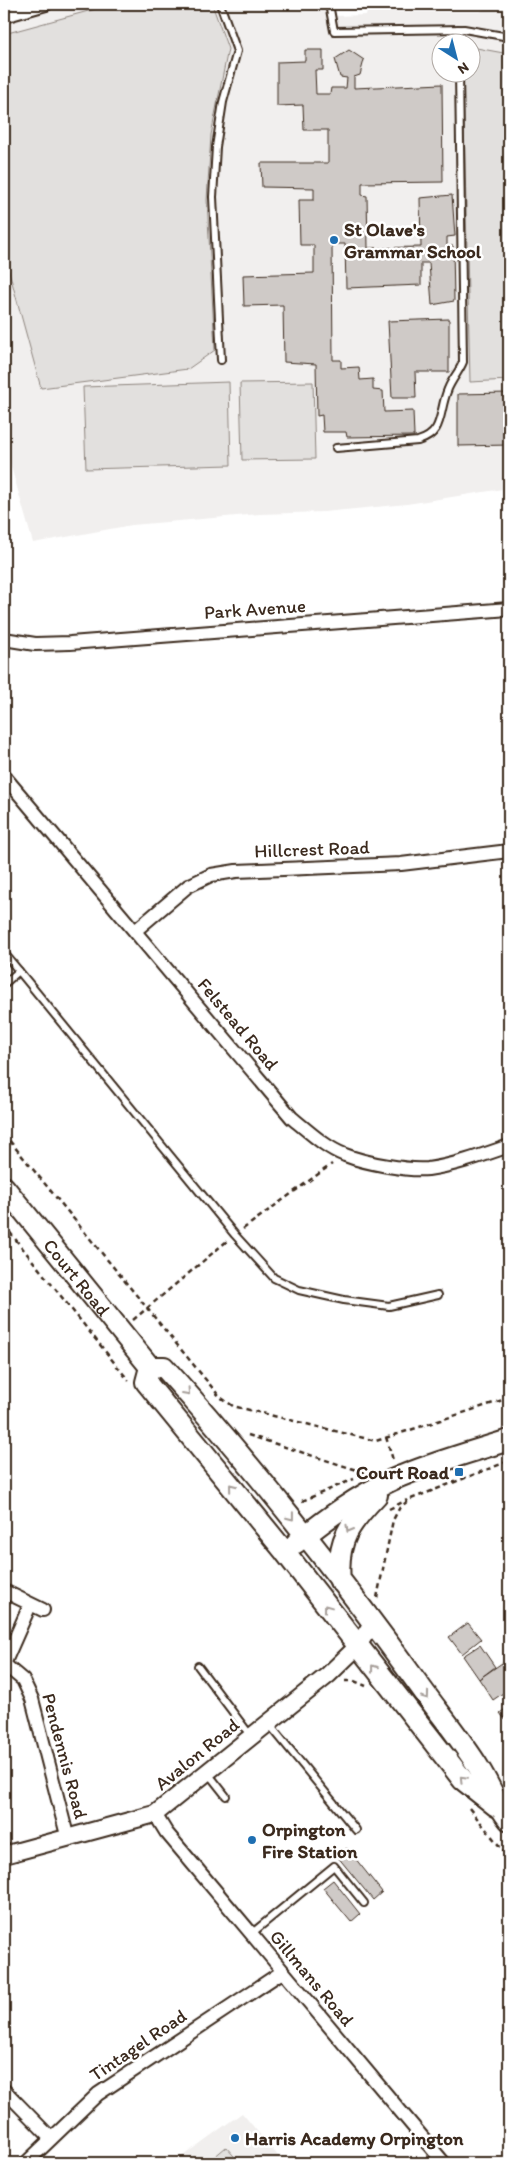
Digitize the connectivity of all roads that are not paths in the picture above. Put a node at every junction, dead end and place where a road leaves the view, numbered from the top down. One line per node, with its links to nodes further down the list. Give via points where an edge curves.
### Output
1 (46, 4): 4 (street)
2 (220, 4): 9 (lane, via 236,51 216,147 213,197)
3 (329, 4): 5 (lane, via 334,31)
4 (4, 16)
5 (458, 29): 6 (lane); 7 (lane)
6 (458, 32)
7 (509, 37)
8 (459, 82): 10 (lane, via 463,362 460,371 448,388 436,431 429,438)
9 (221, 360)
10 (336, 448)
11 (509, 609): 12 (street, Park Avenue, via 70,643 35,644)
12 (4, 639)
13 (4, 776): 15 (street, Felstead Road)
14 (509, 850): 15 (street, Hillcrest Road, via 401,864 236,871 212,875 188,886)
15 (135, 931): 19 (street, Felstead Road, via 292,1118 344,1155 383,1165 426,1169 472,1160)
16 (4, 953): 17 (lane)
17 (19, 971): 18 (lane); 21 (lane, via 235,1235 274,1278 299,1290 389,1306)
18 (4, 984)
19 (509, 1146)
20 (4, 1187): 22 (main road, Court Road)
21 (438, 1295)
22 (150, 1367): 25 (main road, one-way to 25, via 164,1367 218,1426); 26 (main road, one-way to 22, via 146,1382)
23 (509, 1440): 24 (main road)
24 (393, 1472): 25 (main road); 27 (main road, one-way to 27, via 346,1532 339,1565)
25 (306, 1536): 26 (main road); 27 (main road)
26 (285, 1552): 32 (main road, one-way to 26)
27 (340, 1581): 31 (main road)
28 (4, 1591): 29 (street)
29 (30, 1605): 30 (street); 33 (street)
30 (44, 1610)
31 (372, 1612): 32 (street, Avalon Road, via 372,1625); 40 (main road, one-way to 40, via 479,1768)
32 (357, 1647): 35 (street, Avalon Road, via 328,1675); 40 (main road, one-way to 32, via 463,1780)
33 (4, 1664): 42 (street, Pendennis Road, via 23,1680 32,1699)
34 (198, 1666): 36 (lane)
35 (268, 1722): 36 (street, Avalon Road); 41 (lane)
36 (251, 1736): 37 (street, Avalon Road)
37 (207, 1772): 38 (lane); 39 (street, Avalon Road)
38 (226, 1796)
39 (155, 1814): 42 (street, Avalon Road); 45 (street, Gillmans Road, via 166,1832)
40 (505, 1815)
41 (356, 1830)
42 (68, 1839): 43 (street, Avalon Road)
43 (4, 1855)
44 (364, 1903): 45 (lane, via 334,1866)
45 (250, 1934): 46 (street, Gillmans Road)
46 (282, 1972): 48 (street, Tintagel Road, via 114,2082); 50 (street, Gillmans Road)
47 (4, 2090): 48 (street)
48 (51, 2138): 49 (street, Tintagel Road)
49 (26, 2163)
50 (444, 2163)

